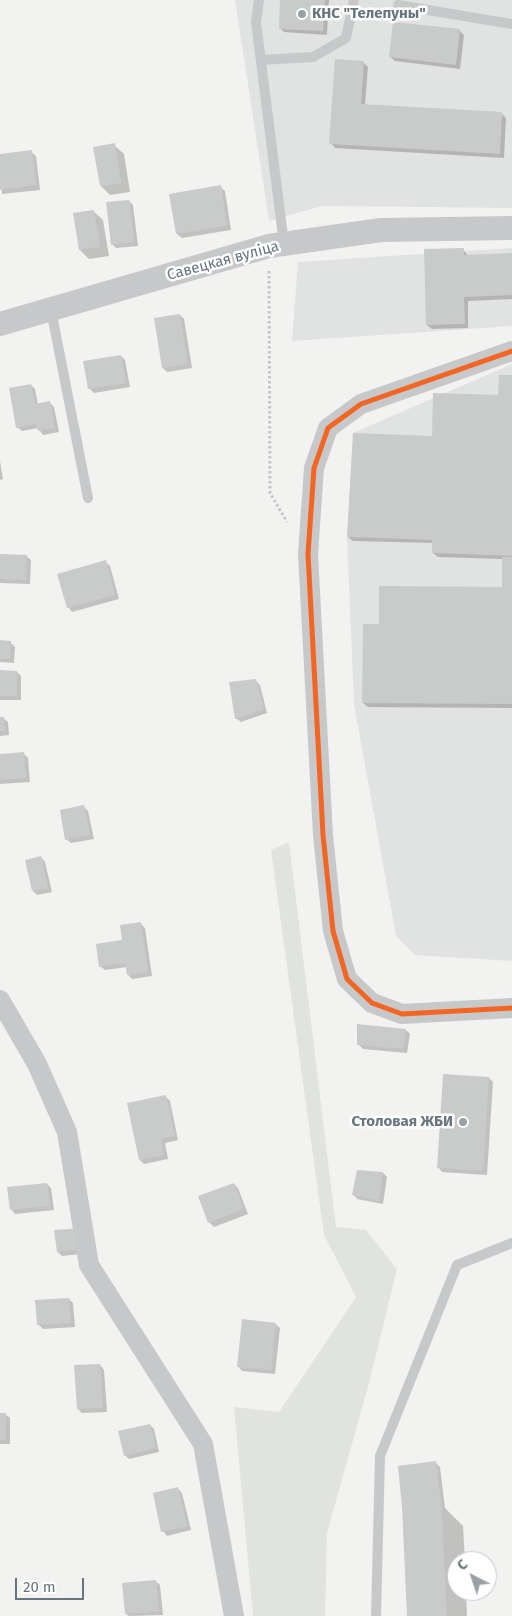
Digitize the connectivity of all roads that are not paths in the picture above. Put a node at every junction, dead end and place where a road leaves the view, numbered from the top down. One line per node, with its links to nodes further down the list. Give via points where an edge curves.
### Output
1 (259, 0): 5 (lane, via 256,22)
2 (354, 0): 5 (lane, via 346,38 313,57)
3 (398, 6): 4 (lane)
4 (512, 24)
5 (261, 60): 7 (lane)
6 (512, 228): 7 (street, Савецкая вуліца, via 381,230)
7 (276, 245): 8 (street, Савецкая вуліца)
8 (51, 310): 9 (street, Савецкая вуліца); 11 (lane)
9 (0, 324)
10 (512, 351): 13 (street, via 361,404 328,428 314,468 308,554 324,845 333,931 347,979 372,1003 402,1014)
11 (88, 498)
12 (0, 1000): 15 (street, via 37,1064 67,1132 89,1265 202,1444)
13 (512, 1008)
14 (512, 1243): 16 (lane, via 457,1265 380,1456)
15 (234, 1616)
16 (376, 1616)

